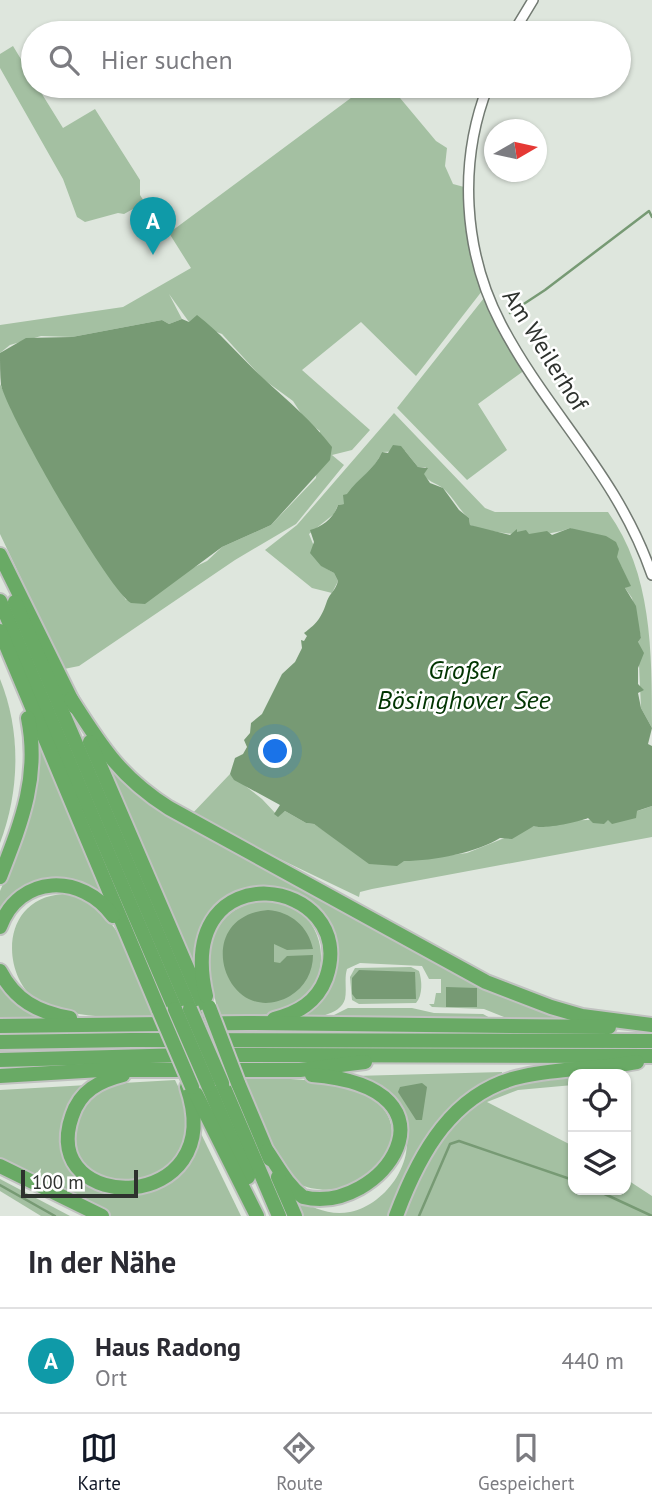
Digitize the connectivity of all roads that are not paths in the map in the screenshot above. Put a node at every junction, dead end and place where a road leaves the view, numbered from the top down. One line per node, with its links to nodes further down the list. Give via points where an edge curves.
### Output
1 (533, 0): 2 (street)
2 (520, 21)
3 (484, 98): 6 (street, Am Weilerhof, via 470,147 468,183 470,223 486,291 525,363 608,482 635,530)
4 (0, 555): 10 (highway)
5 (0, 567): 15 (highway)
6 (652, 575)
7 (0, 601): 15 (highway)
8 (0, 631): 9 (highway)
9 (20, 682): 11 (highway, via 31,732 33,777); 13 (highway)
10 (71, 699): 15 (highway); 19 (highway, via 112,762 146,794 169,808 486,982 582,1016)
11 (0, 877)
12 (0, 927): 13 (highway, via 12,906 26,895 58,885 74,886 105,905)
13 (132, 949): 29 (highway, bridge)
14 (0, 971): 17 (highway, via 17,996 40,1010)
15 (195, 1008): 16 (highway, via 208,928 221,910 238,898 276,893 309,908 325,932 330,959 324,985 307,1005 297,1012); 28 (highway, bridge); 30 (highway, bridge, via 222,1045)
16 (246, 1023): 17 (highway); 19 (highway)
17 (112, 1025): 18 (highway)
18 (0, 1026)
19 (652, 1026)
20 (652, 1041): 21 (highway)
21 (0, 1042)
22 (423, 1055): 23 (highway); 24 (highway); 26 (highway, via 319,1068)
23 (652, 1057): 37 (highway, via 610,1067 527,1075 482,1092 450,1117 436,1135)
24 (0, 1059)
25 (145, 1070): 26 (highway); 27 (highway); 29 (highway, via 106,1079 88,1089 75,1106 68,1127 68,1150 75,1167 92,1187 116,1199 151,1197 180,1178 195,1144)
26 (255, 1070): 30 (highway, via 335,1077 362,1085 382,1098 401,1136 395,1171 368,1200 338,1209 303,1198)
27 (0, 1076)
28 (215, 1084): 34 (highway); 35 (highway)
29 (190, 1087): 33 (highway)
30 (267, 1150): 36 (highway)
31 (0, 1166): 32 (highway)
32 (102, 1216)
33 (257, 1216)
34 (264, 1216)
35 (279, 1216)
36 (295, 1216)
37 (396, 1216)

